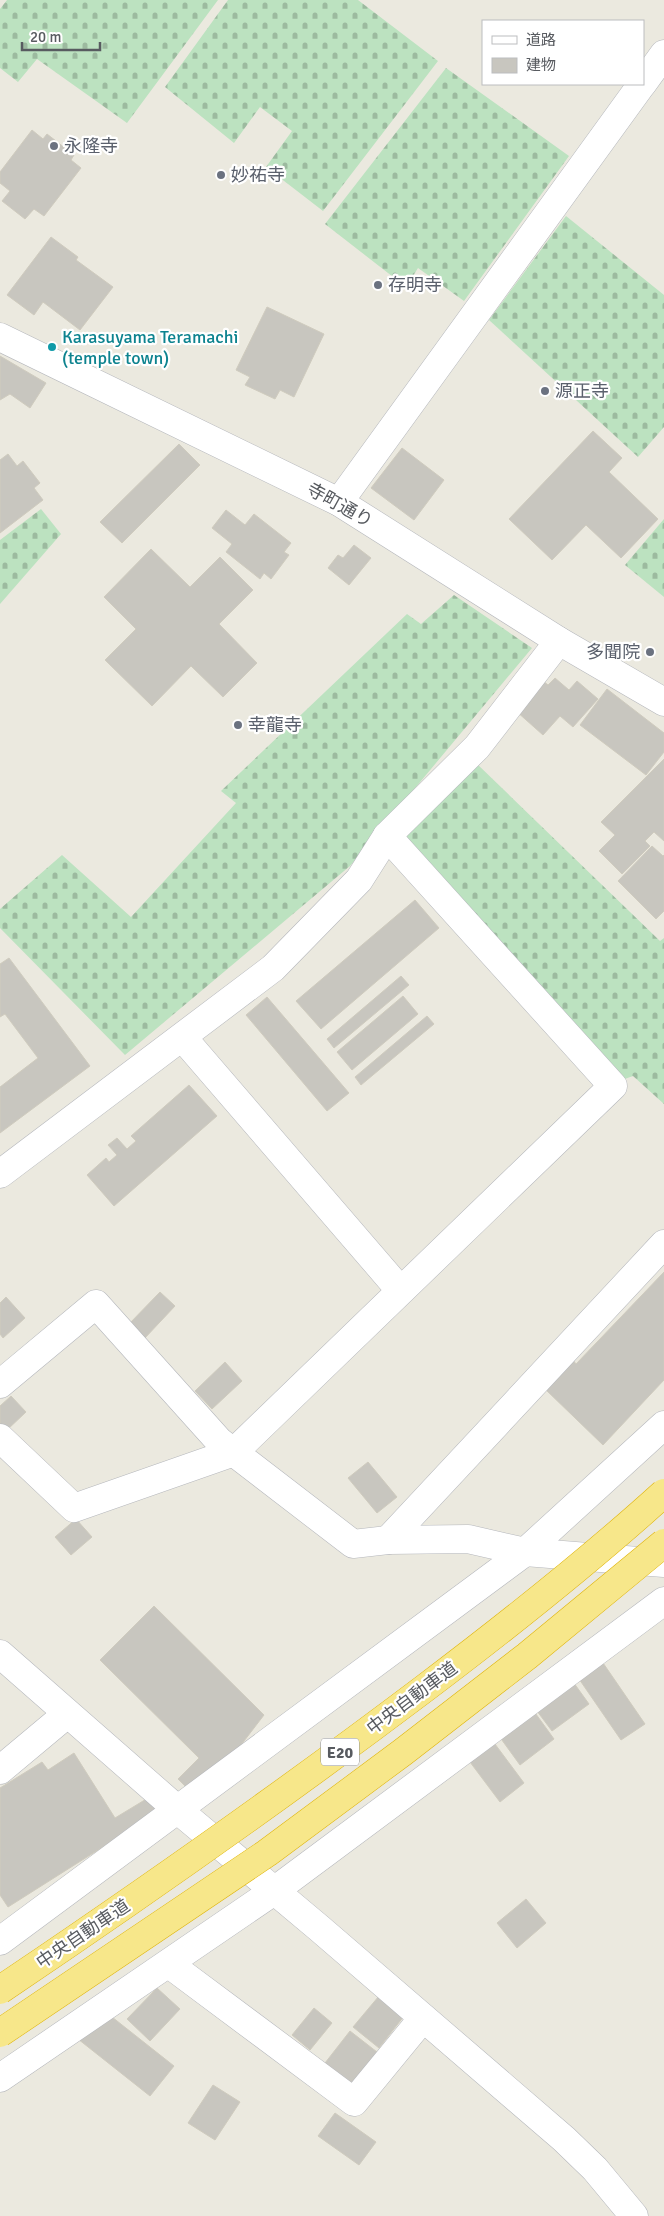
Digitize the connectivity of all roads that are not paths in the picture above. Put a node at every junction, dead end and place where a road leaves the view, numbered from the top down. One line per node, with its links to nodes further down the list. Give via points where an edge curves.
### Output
1 (664, 54): 2 (street)
2 (644, 80)
3 (641, 85): 5 (street)
4 (0, 338): 5 (street, 寺町通り)
5 (339, 502): 6 (street, 寺町通り)
6 (558, 641): 7 (street, 寺町通り); 8 (street, via 477,746)
7 (664, 702)
8 (387, 836): 9 (street, via 359,880 273,968); 12 (street, via 613,1086)
9 (182, 1038): 10 (street); 12 (street)
10 (0, 1174)
11 (664, 1244): 18 (street)
12 (400, 1290): 16 (street)
13 (0, 1384): 16 (street, via 96,1304 219,1440)
14 (664, 1425): 20 (street)
15 (0, 1438): 16 (street, via 74,1508)
16 (234, 1452): 18 (street, via 353,1544)
17 (664, 1493): 30 (highway, 中央自動車道 / E20, bridge, via 514,1620 382,1721 237,1828)
18 (388, 1540): 20 (street, via 468,1539)
19 (664, 1543): 32 (highway, 中央自動車道 / E20, bridge, via 527,1656 267,1853)
20 (525, 1552): 21 (street); 26 (street)
21 (664, 1563)
22 (664, 1601): 27 (street)
23 (0, 1654): 24 (street)
24 (66, 1714): 25 (street); 26 (street)
25 (0, 1770)
26 (178, 1810): 27 (street); 28 (street)
27 (274, 1891): 29 (street); 31 (street)
28 (0, 1941)
29 (169, 1964): 31 (street, via 354,2102); 33 (street)
30 (0, 1990)
31 (423, 2018): 34 (street, via 564,2139 595,2169)
32 (0, 2033)
33 (0, 2078)
34 (634, 2216)

